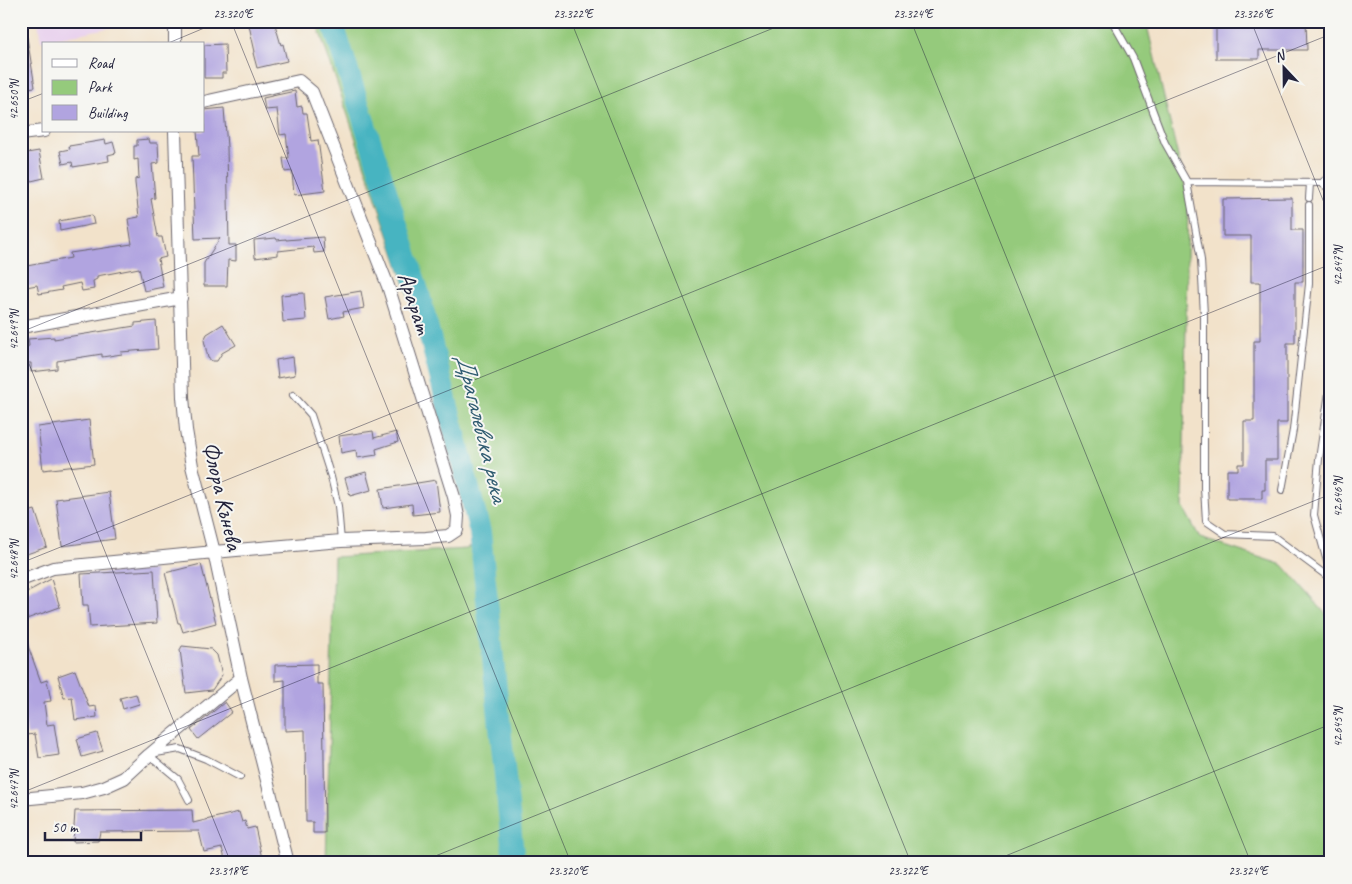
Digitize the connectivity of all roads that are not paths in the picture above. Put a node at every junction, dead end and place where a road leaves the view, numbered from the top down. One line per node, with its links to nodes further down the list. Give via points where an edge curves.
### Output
1 (175, 21): 3 (street)
2 (1112, 21): 8 (lane, via 1133,58 1165,143)
3 (175, 42)
4 (205, 102): 16 (street, Арарат, via 299,81 312,92 388,286 451,488 458,516 457,530 448,536)
5 (42, 131): 7 (street)
6 (175, 132): 11 (street, Флора Кънева)
7 (21, 134)
8 (1187, 182): 9 (lane); 18 (lane, via 1201,260 1206,521 1225,534 1273,536)
9 (1310, 183): 10 (lane); 15 (lane, via 1309,284 1293,430)
10 (1328, 183)
11 (181, 298): 12 (street); 17 (street, Флора Кънева, via 186,430)
12 (21, 327)
13 (1331, 379): 18 (lane, via 1314,515)
14 (293, 395): 16 (lane, via 311,415 332,477)
15 (1282, 490)
16 (341, 541): 17 (street)
17 (214, 552): 19 (street, via 53,568); 20 (street, Флора Кънева)
18 (1331, 577)
19 (21, 580)
20 (241, 678): 21 (street); 25 (street, Флора Кънева)
21 (149, 755): 22 (lane, via 180,748); 23 (street, via 124,778 104,787 82,793); 24 (lane, via 178,778)
22 (240, 777)
23 (21, 799)
24 (189, 800)
25 (288, 863)

